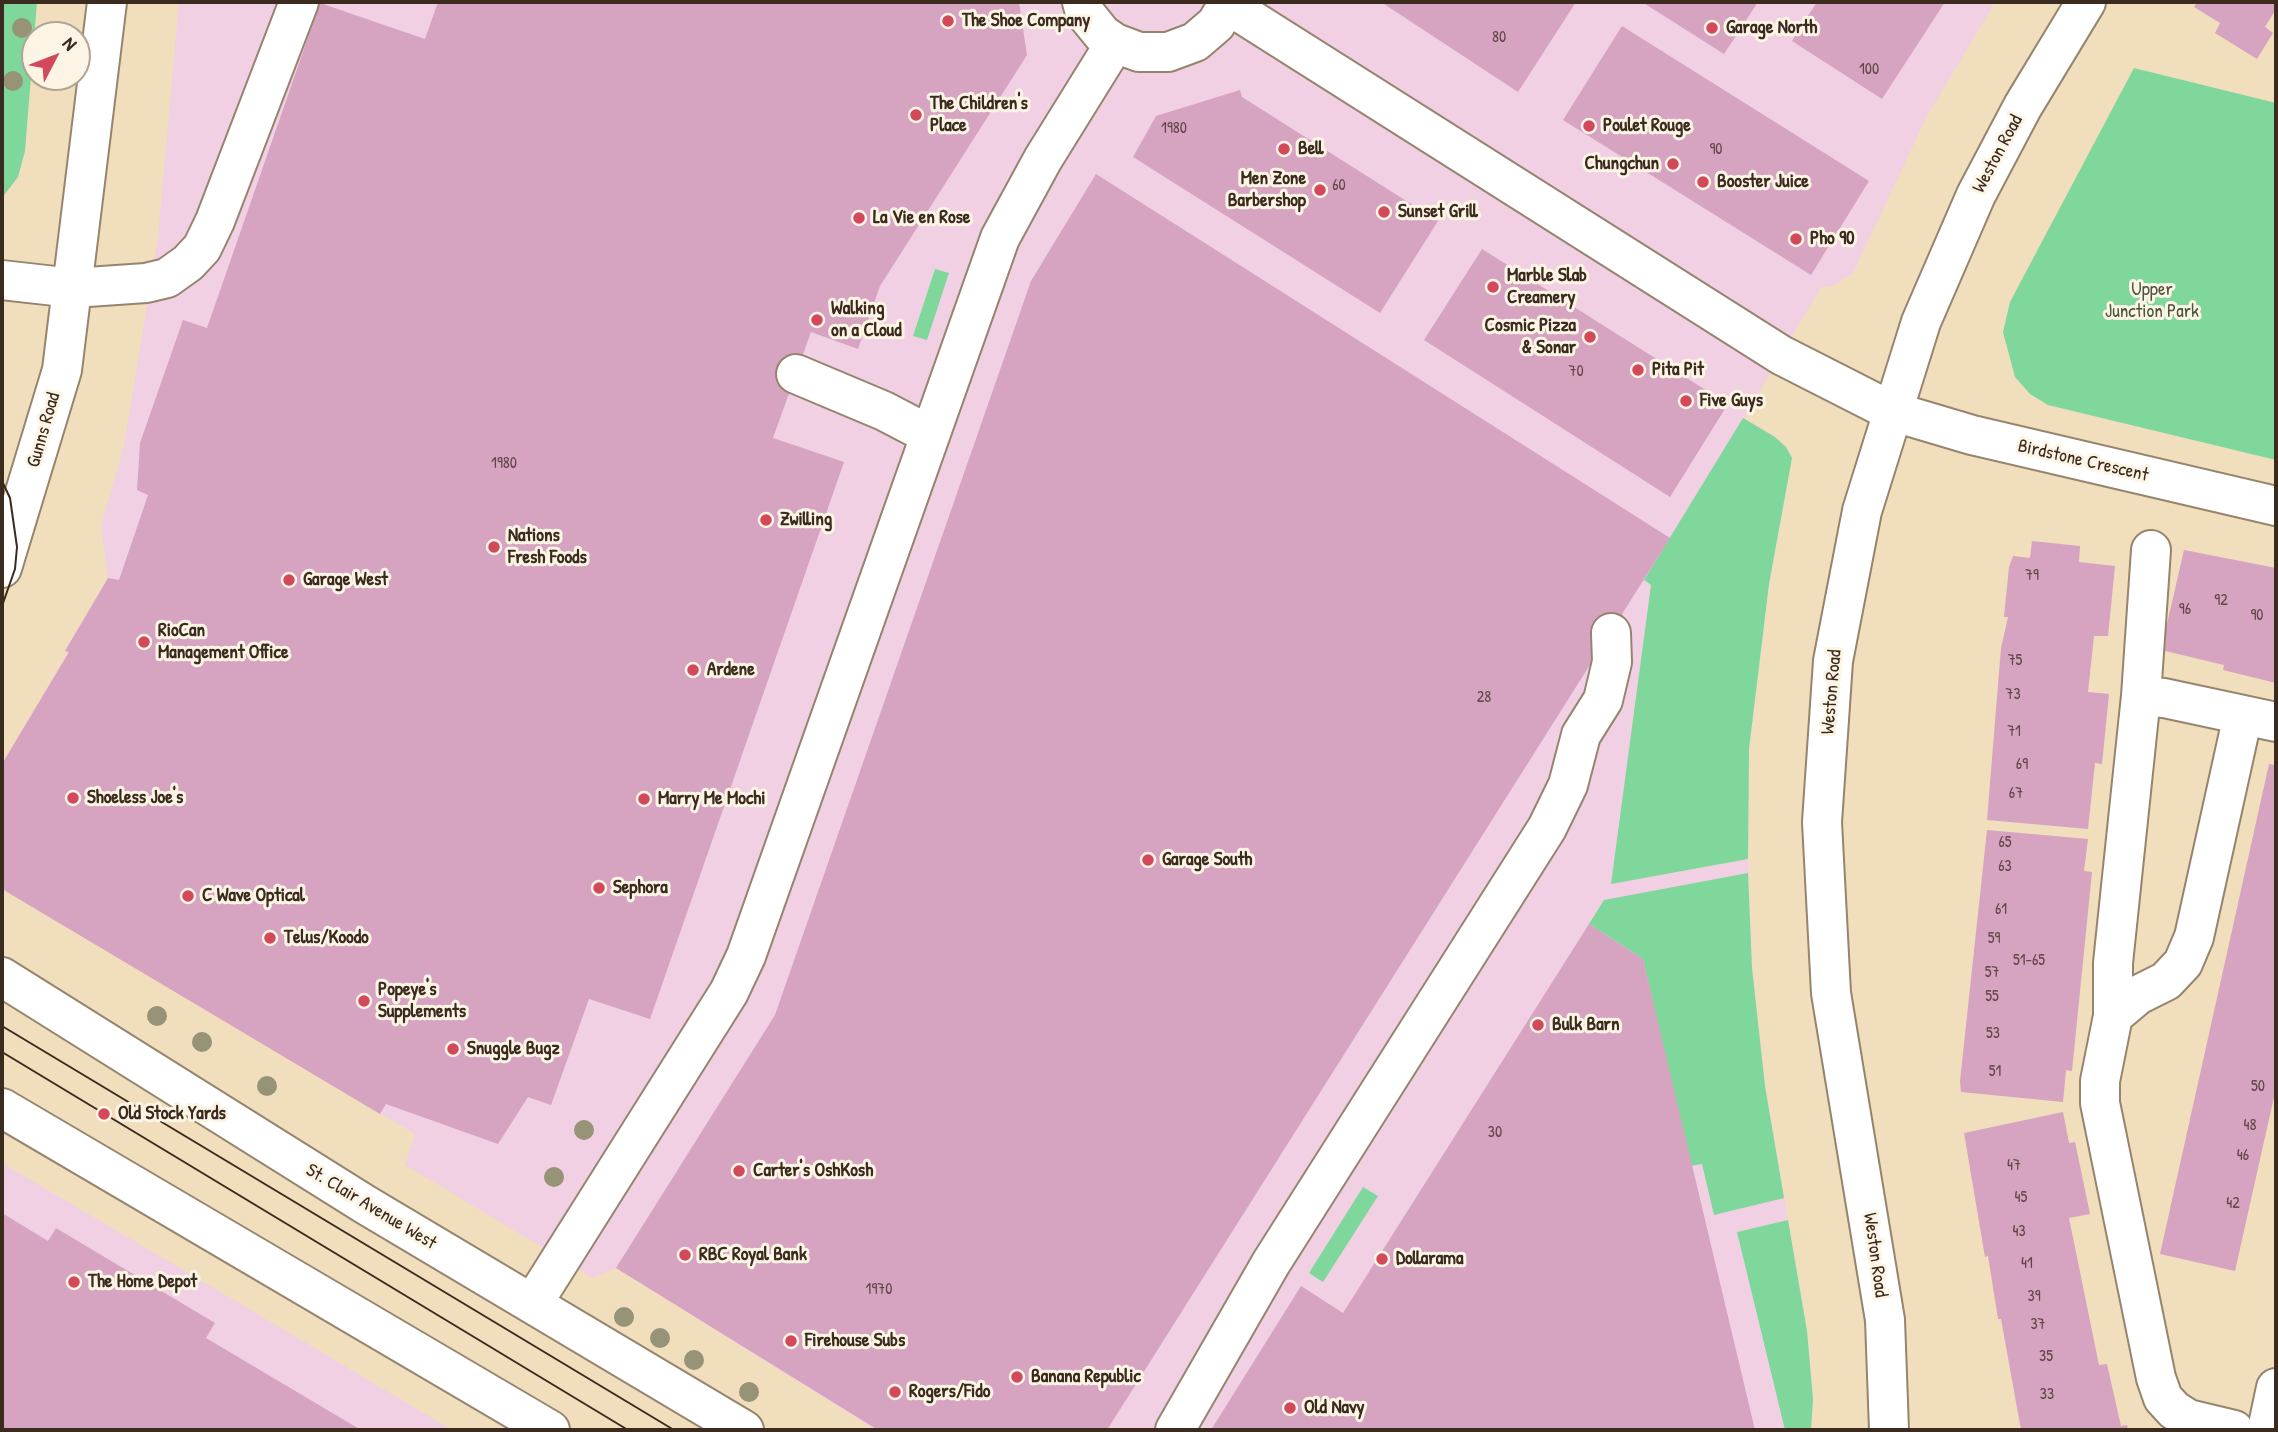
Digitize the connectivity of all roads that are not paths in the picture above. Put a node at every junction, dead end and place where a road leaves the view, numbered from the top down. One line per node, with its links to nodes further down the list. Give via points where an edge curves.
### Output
1 (107, 2): 8 (main road, Gunns Road)
2 (299, 2): 8 (main road, via 249,166 202,248 167,278)
3 (1082, 2): 6 (main road, via 1085,13)
4 (2086, 2): 10 (main road, Weston Road, via 1976,195 1945,262)
5 (1228, 3): 6 (main road, via 1216,24 1195,42 1168,52 1139,52); 10 (main road, Birdstone Crescent, via 1781,355)
6 (1115, 43): 11 (main road, via 1000,238)
7 (2, 280): 8 (main road)
8 (73, 288): 14 (main road, Gunns Road, via 62,370)
9 (796, 374): 11 (main road)
10 (1891, 411): 12 (main road, Birdstone Crescent, via 1972,435); 26 (main road, Weston Road, via 1861,511 1833,661 1822,822 1831,993 1885,1320)
11 (930, 435): 21 (main road, via 746,956 729,992)
12 (2276, 506)
13 (2151, 550): 16 (main road)
14 (2, 568)
15 (1611, 633): 25 (main road, via 1612,662 1603,700 1571,723 1568,785 1547,828 1271,1263)
16 (2141, 696): 17 (main road); 19 (main road, via 2113,963)
17 (2260, 718): 19 (main road, via 2183,962 2166,981 2138,995)
18 (2, 977): 21 (main road, St. Clair Avenue West, via 366,1205)
19 (2113, 1016): 27 (main road, via 2100,1103 2156,1378 2163,1398 2174,1410 2188,1419)
20 (2, 1108): 23 (main road)
21 (533, 1303): 24 (main road, St. Clair Avenue West)
22 (2276, 1388): 28 (main road)
23 (550, 1430)
24 (744, 1430)
25 (1175, 1430)
26 (1889, 1430)
27 (2234, 1430)
28 (2267, 1430)

